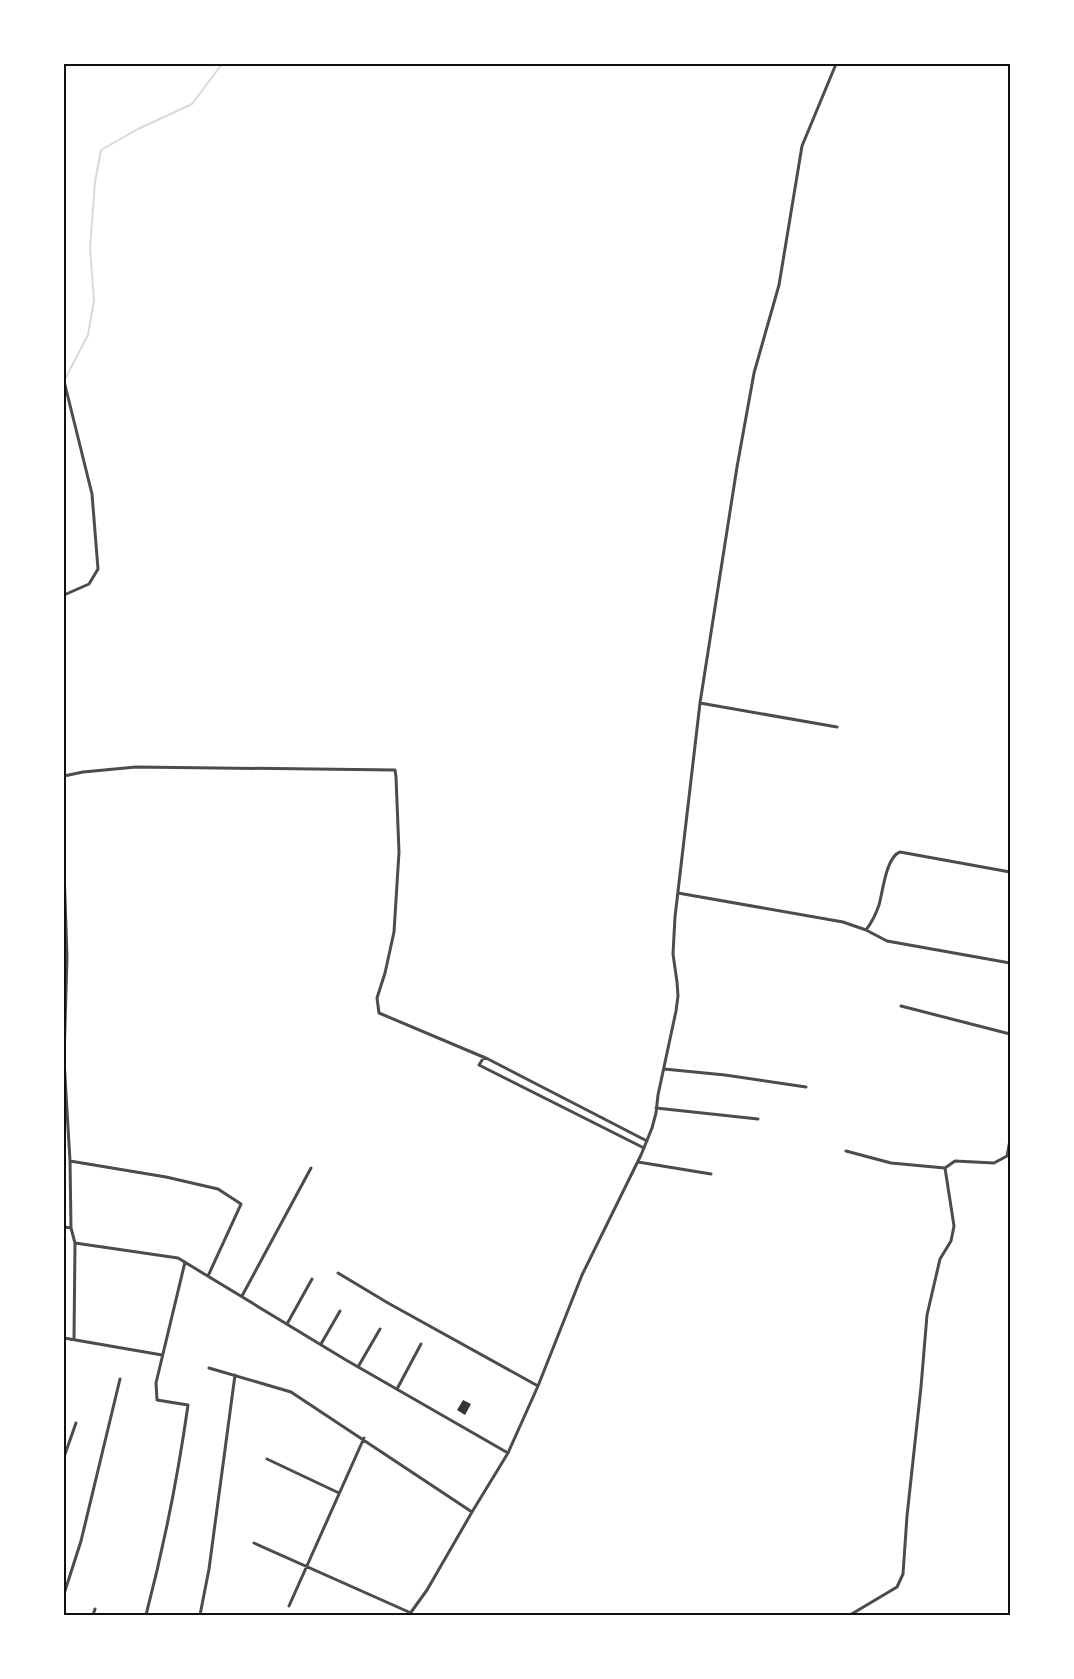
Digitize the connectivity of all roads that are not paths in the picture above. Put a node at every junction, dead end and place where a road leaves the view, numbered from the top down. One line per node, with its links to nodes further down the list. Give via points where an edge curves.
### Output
1 (836, 64): 4 (street, via 802,146 779,285 754,373 735,475)
2 (64, 381): 3 (street, via 92,494 98,569 89,584)
3 (64, 595)
4 (700, 703): 5 (street); 9 (street)
5 (837, 728)
6 (64, 776): 16 (street, via 136,767 395,770 399,852 394,932 377,998 379,1013)
7 (64, 869): 11 (street)
8 (1010, 872): 10 (street, via 900,852 895,854 890,861 876,912)
9 (678, 893): 10 (street, via 843,922); 18 (street, via 673,954 678,996)
10 (866, 930): 12 (street, via 887,941)
11 (65, 937): 14 (street)
12 (1010, 963)
13 (901, 1006): 15 (street)
14 (65, 1007): 17 (street)
15 (1010, 1034)
16 (484, 1057): 23 (street); 26 (street, via 479,1065)
17 (64, 1059): 25 (street)
18 (664, 1069): 19 (street); 20 (street)
19 (806, 1087)
20 (656, 1108): 21 (street); 23 (street)
21 (758, 1119)
22 (1010, 1140): 31 (street, via 1007,1156 994,1163 955,1161)
23 (648, 1141): 26 (street)
24 (64, 1144): 25 (street)
25 (69, 1145): 28 (street)
26 (644, 1148): 29 (street)
27 (846, 1151): 31 (street, via 891,1163)
28 (70, 1161): 34 (street); 38 (street, via 166,1177 218,1190 241,1204)
29 (638, 1162): 32 (street); 53 (street, via 582,1275)
30 (311, 1168): 40 (street)
31 (945, 1168): 71 (street, via 954,1226 951,1241 940,1259 927,1314 903,1574 897,1587)
32 (711, 1174)
33 (64, 1227): 34 (street)
34 (71, 1228): 35 (street)
35 (75, 1243): 36 (street, via 178,1258); 45 (street)
36 (184, 1262): 38 (street); 48 (street)
37 (338, 1272): 53 (street)
38 (208, 1276): 40 (street)
39 (312, 1279): 42 (street)
40 (242, 1296): 42 (street)
41 (340, 1311): 46 (street)
42 (287, 1324): 46 (street)
43 (380, 1329): 49 (street)
44 (64, 1338): 45 (street)
45 (74, 1340): 48 (street)
46 (321, 1344): 49 (street)
47 (421, 1344): 54 (street)
48 (162, 1355): 69 (street, via 156,1383 157,1400 188,1405 160,1562)
49 (358, 1367): 54 (street)
50 (209, 1368): 51 (street)
51 (235, 1375): 56 (street, via 291,1392); 70 (street)
52 (120, 1379): 64 (street, via 81,1541)
53 (538, 1386): 57 (street)
54 (397, 1389): 57 (street)
55 (76, 1423): 58 (street)
56 (364, 1438): 60 (street); 61 (street)
57 (508, 1453): 61 (street)
58 (64, 1457)
59 (266, 1459): 60 (street)
60 (339, 1492): 63 (street)
61 (472, 1512): 67 (street)
62 (254, 1543): 63 (street)
63 (306, 1566): 65 (street); 67 (street)
64 (64, 1594)
65 (289, 1606)
66 (95, 1609): 68 (street)
67 (410, 1614)
68 (93, 1615)
69 (146, 1615)
70 (200, 1615)
71 (850, 1615)

